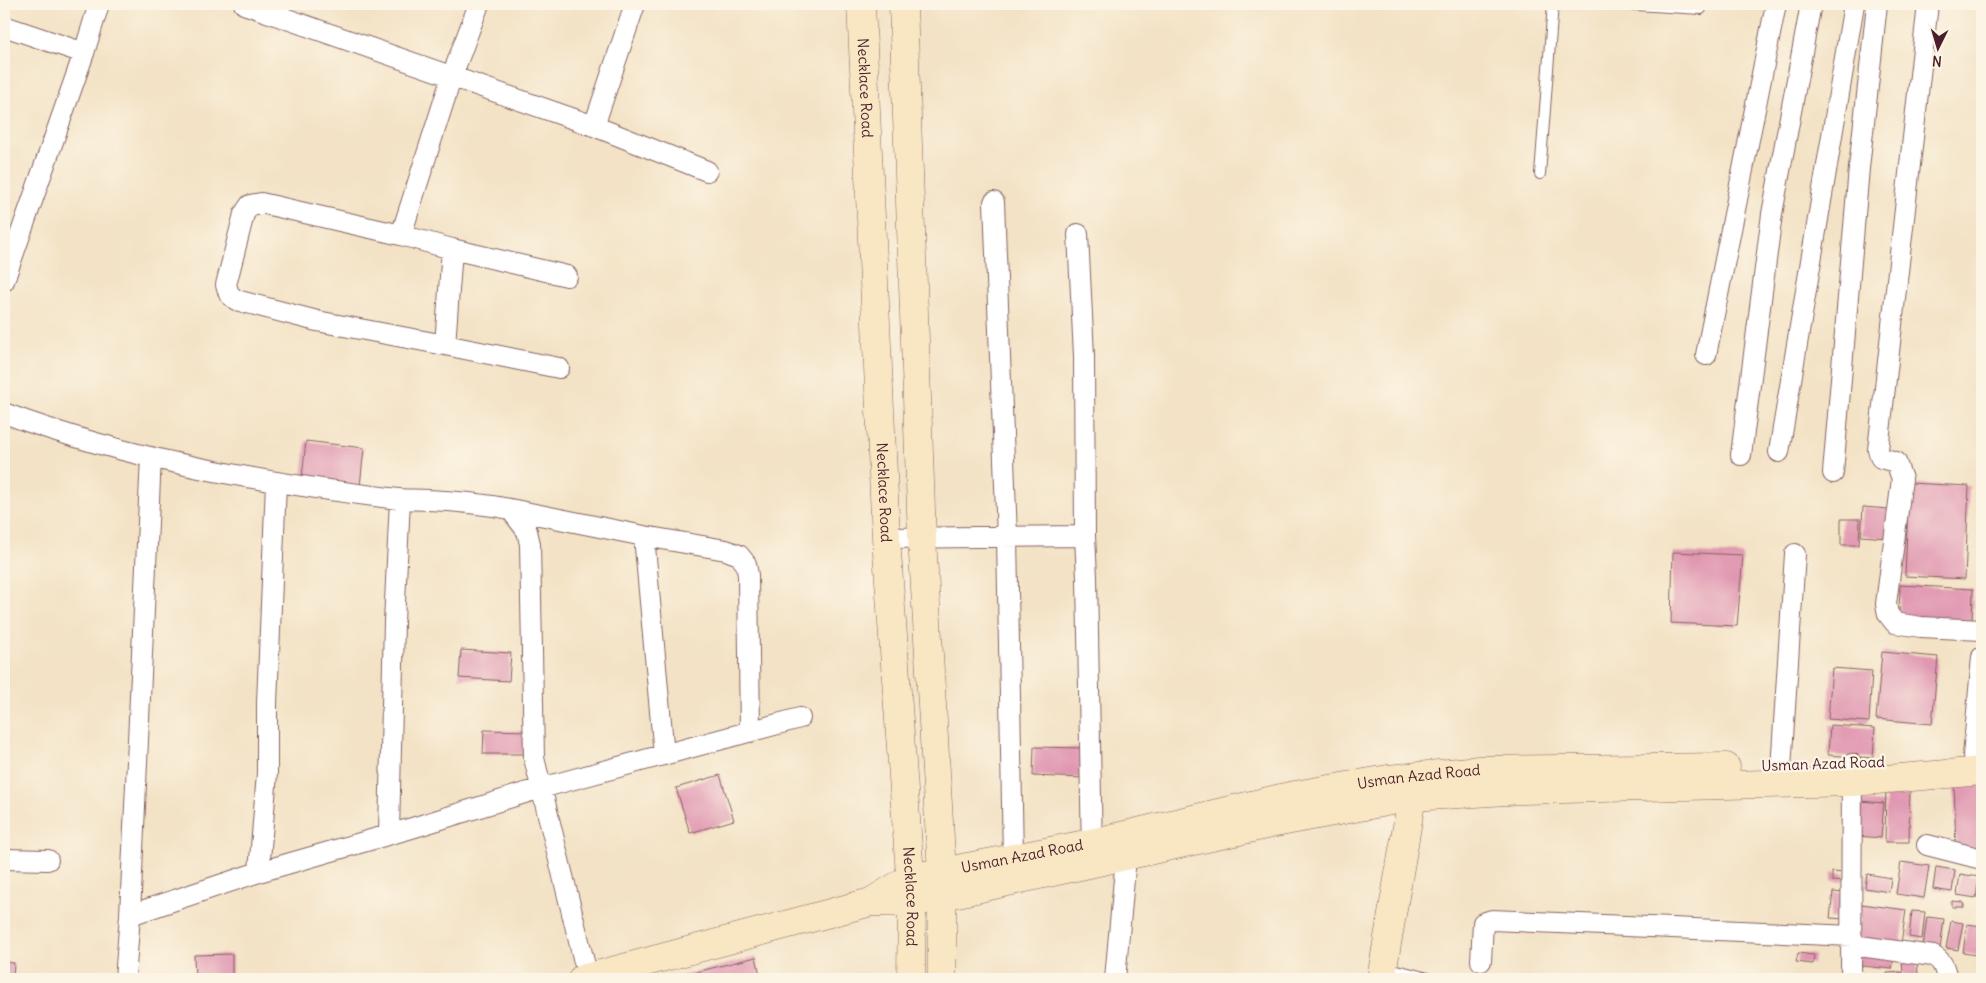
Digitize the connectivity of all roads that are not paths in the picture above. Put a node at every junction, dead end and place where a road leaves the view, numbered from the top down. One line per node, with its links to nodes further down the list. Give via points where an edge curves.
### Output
1 (99, 4): 16 (street)
2 (244, 4): 17 (street)
3 (478, 4): 17 (street)
4 (635, 4): 18 (street)
5 (861, 4): 41 (main road, Necklace Road)
6 (904, 4): 42 (main road, Necklace Road)
7 (1553, 4): 20 (lane)
8 (1620, 4): 14 (lane)
9 (1776, 4): 28 (street)
10 (1810, 4): 32 (street, via 1772,214)
11 (1854, 4): 31 (street)
12 (1877, 4): 34 (street, via 1859,168)
13 (1928, 4): 44 (street, via 1878,450 1881,458 1896,462 1902,479 1886,604 1895,623)
14 (1702, 9)
15 (4, 26): 16 (street)
16 (84, 53): 26 (street)
17 (452, 76): 18 (street); 23 (street)
18 (594, 126): 19 (street)
19 (706, 171)
20 (1540, 174)
21 (994, 202): 40 (street)
22 (1078, 234): 39 (street, via 1084,356)
23 (401, 235): 24 (street); 27 (street, via 261,203 250,205 244,214 226,285 236,300 317,321)
24 (452, 249): 25 (street); 27 (street)
25 (567, 276)
26 (4, 281)
27 (445, 345): 29 (street)
28 (1706, 355)
29 (558, 368)
30 (4, 413): 33 (street, via 53,431)
31 (1778, 452)
32 (1741, 455)
33 (150, 457): 35 (street); 65 (street)
34 (1834, 474)
35 (276, 483): 36 (street); 62 (street, via 267,773)
36 (400, 500): 37 (street); 54 (street)
37 (510, 509): 38 (street); 52 (street, via 527,531 530,544 534,758)
38 (644, 536): 47 (street, via 726,550 739,555 746,564); 48 (street)
39 (1085, 536): 40 (street); 56 (street)
40 (1006, 537): 42 (street); 58 (street)
41 (886, 538): 42 (street); 64 (main road, Necklace Road)
42 (922, 538): 63 (main road, Necklace Road)
43 (1795, 554): 51 (street)
44 (1982, 630)
45 (1982, 657): 49 (street)
46 (800, 718): 47 (street)
47 (750, 732): 48 (street)
48 (664, 755): 52 (street)
49 (1979, 761): 50 (main road, Usman Azad Road)
50 (1852, 773): 51 (main road, Usman Azad Road); 66 (street)
51 (1781, 776): 53 (main road, Usman Azad Road); 56 (main road, Usman Azad Road, via 1657,767 1479,770 1388,779 1289,796)
52 (541, 788): 54 (street); 71 (street)
53 (1412, 797): 57 (main road, Usman Azad Road); 68 (main road)
54 (389, 834): 62 (street)
55 (1927, 846): 60 (street)
56 (1092, 853): 57 (main road, Usman Azad Road); 58 (main road, Usman Azad Road); 63 (main road, Usman Azad Road)
57 (1126, 857): 74 (street)
58 (1013, 858): 63 (main road, Usman Azad Road)
59 (4, 859): 61 (street)
60 (1982, 859)
61 (48, 860)
62 (258, 872): 65 (street)
63 (942, 884): 64 (main road, Usman Azad Road); 73 (main road, Necklace Road)
64 (911, 890): 71 (main road, Usman Azad Road); 72 (main road, Necklace Road)
65 (130, 915): 70 (street)
66 (1852, 940): 67 (street, via 1492,920 1483,923); 69 (street, via 1933,956 1940,959); 76 (street)
67 (1481, 961)
68 (1382, 973): 75 (lane)
69 (1947, 978)
70 (125, 979)
71 (585, 979)
72 (911, 979)
73 (942, 979)
74 (1115, 979)
75 (1432, 979)
76 (1851, 979)

